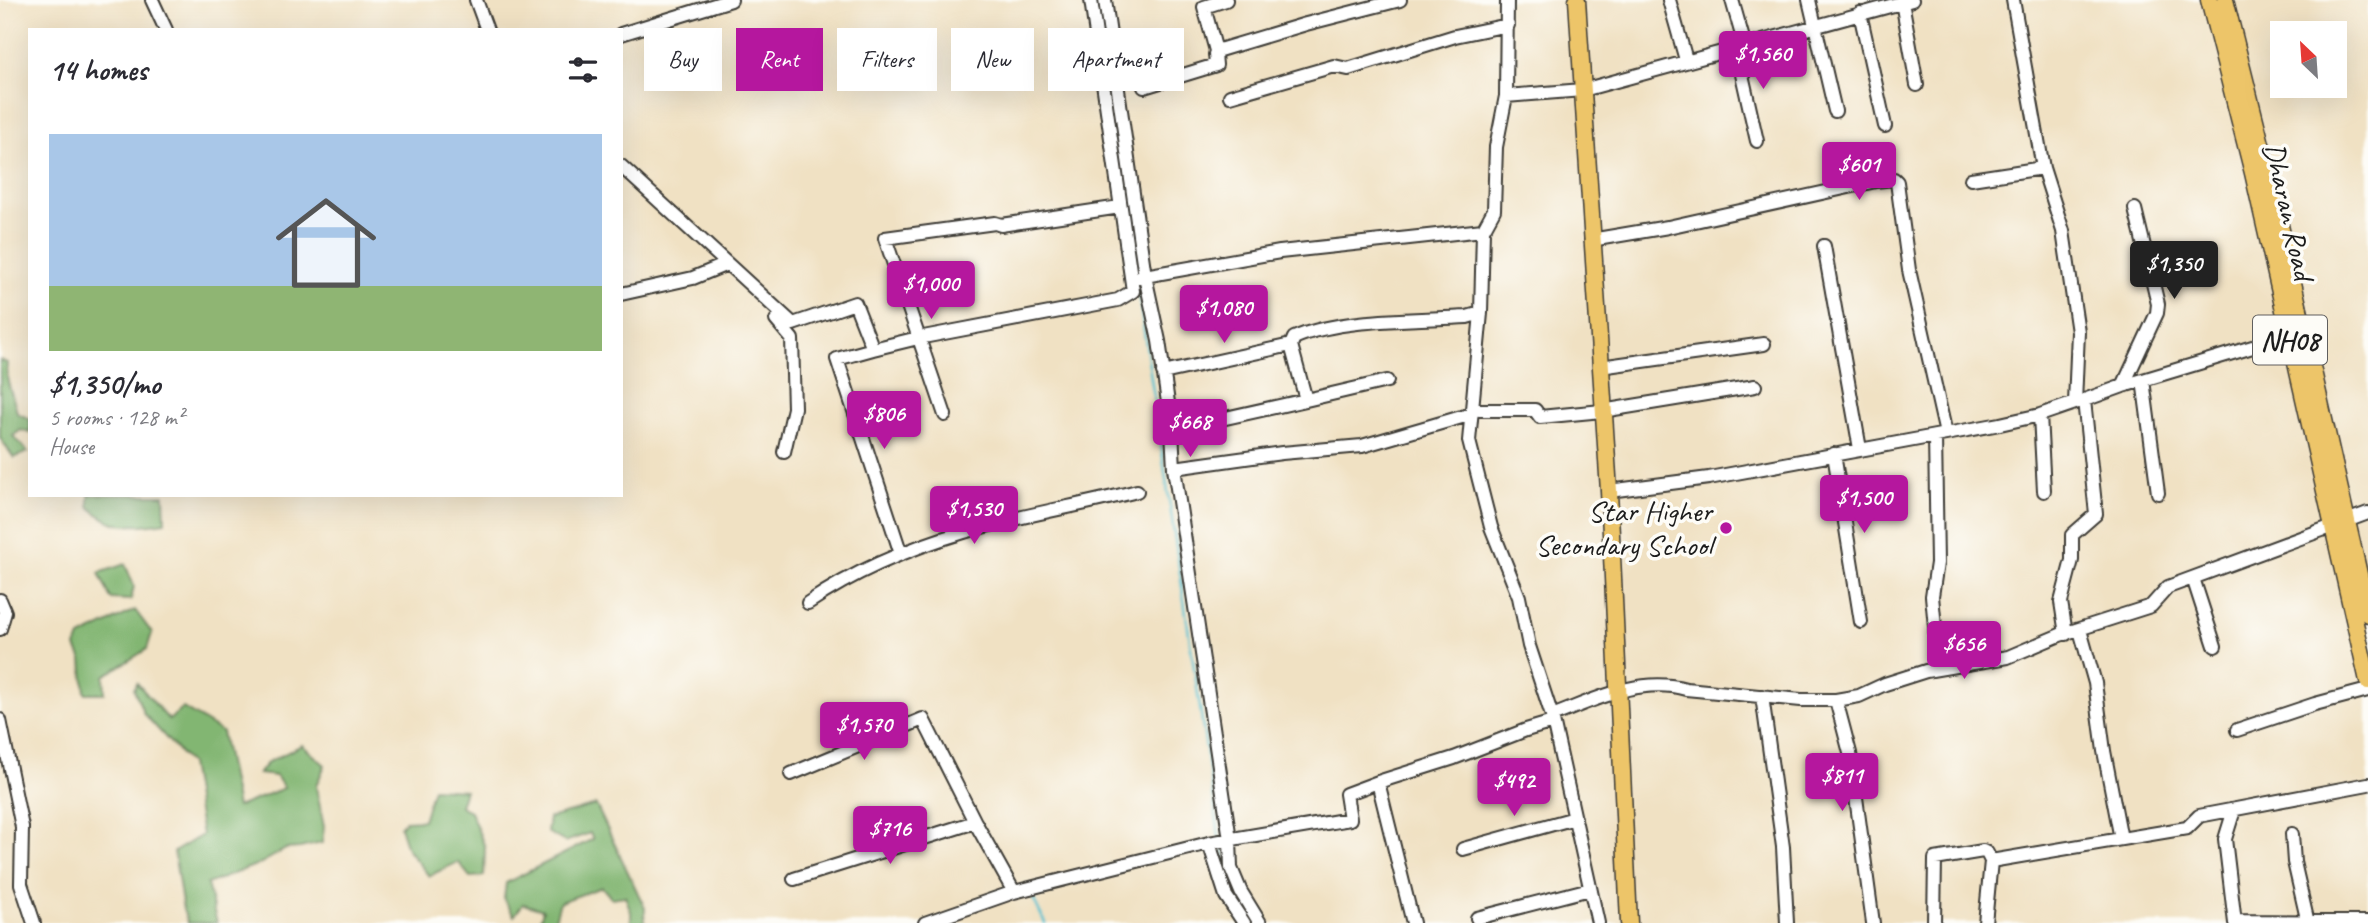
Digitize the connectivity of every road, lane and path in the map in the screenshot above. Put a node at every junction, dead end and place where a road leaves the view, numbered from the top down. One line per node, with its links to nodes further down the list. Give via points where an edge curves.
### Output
1 (152, 0): 19 (street)
2 (476, 0): 21 (street)
3 (731, 0): 22 (street)
4 (1091, 0): 37 (street)
5 (1105, 0): 43 (street)
6 (1226, 0): 7 (street, via 1203,7 1216,51)
7 (1400, 0)
8 (1507, 0): 18 (street)
9 (1577, 0): 28 (main road)
10 (1669, 0): 25 (street)
11 (1732, 0): 23 (street)
12 (1810, 0): 20 (street)
13 (2013, 0): 35 (street)
14 (2209, 0): 45 (main road, Dharan Road / NH08)
15 (2225, 0): 45 (main road, NH08, via 2267,168)
16 (1907, 1): 17 (street); 27 (street)
17 (1867, 7): 20 (street); 32 (street)
18 (1508, 25): 29 (street); 30 (street)
19 (164, 26)
20 (1815, 26): 23 (street); 31 (street)
21 (486, 28)
22 (623, 33)
23 (1741, 47): 25 (street); 33 (street)
24 (1215, 54): 26 (street, via 1216,65)
25 (1686, 60): 28 (street)
26 (1184, 75)
27 (1917, 85)
28 (1583, 90): 30 (street); 40 (main road)
29 (1230, 96)
30 (1506, 96): 39 (street, via 1496,147 1494,210)
31 (1835, 111)
32 (1885, 126)
33 (1757, 141)
34 (623, 168): 42 (street)
35 (2043, 168): 36 (street); 60 (street, via 2063,231 2078,331)
36 (1971, 179)
37 (1121, 207): 43 (street); 49 (street, via 885,238)
38 (2135, 209): 58 (street, via 2158,304)
39 (1483, 230): 43 (street, via 1280,252); 46 (street)
40 (1591, 240): 53 (main road); 66 (street, via 1894,179)
41 (1824, 246): 67 (street)
42 (727, 264): 44 (street, via 693,278); 52 (street, via 793,324 855,303)
43 (1139, 277): 49 (street, via 1133,291 1118,300); 54 (street)
44 (623, 294)
45 (2290, 304): 48 (main road, Dharan Road / NH08); 76 (main road, NH08)
46 (1481, 313): 51 (street, via 1309,331 1294,338); 61 (street)
47 (776, 320): 68 (street, via 792,339 794,408)
48 (2289, 336): 55 (street); 76 (main road, Dharan Road / NH08)
49 (918, 338): 52 (street); 63 (street)
50 (1764, 344): 53 (street)
51 (1291, 345): 54 (street); 59 (street)
52 (873, 349): 77 (street, via 837,359)
53 (1600, 367): 62 (main road)
54 (1163, 373): 65 (street)
55 (2143, 380): 58 (street); 74 (street)
56 (1387, 381): 59 (street)
57 (1755, 386): 62 (street)
58 (2123, 386): 60 (street)
59 (1306, 400): 65 (street)
60 (2080, 401): 64 (street); 85 (street, via 2096,514 2072,535 2072,560 2062,602)
61 (1473, 411): 62 (street, via 1535,410 1540,417); 70 (street, via 1362,446); 93 (street, via 1469,441 1491,527 1518,597)
62 (1602, 411): 72 (main road)
63 (945, 415)
64 (2040, 415): 66 (street); 73 (street)
65 (1172, 430): 70 (street)
66 (1940, 435): 67 (street); 87 (street, via 1932,596)
67 (1860, 449): 69 (street)
68 (784, 452)
69 (1833, 454): 72 (street); 82 (street)
70 (1174, 468): 103 (street)
71 (1137, 491): 77 (street, via 965,531)
72 (1609, 491): 89 (main road)
73 (2043, 491)
74 (2158, 493)
75 (2368, 513): 76 (street)
76 (2339, 523): 78 (street); 81 (main road, NH08); 88 (main road, Dharan Road / NH08)
77 (901, 554): 80 (street, via 838,582)
78 (2193, 578): 84 (street, via 2168,587 2151,606); 86 (street)
79 (0, 600): 83 (street, via 5,612)
80 (808, 603)
81 (2368, 614)
82 (1861, 622)
83 (0, 629)
84 (2080, 630): 85 (street); 104 (street, via 2095,682)
85 (2066, 634): 87 (street, via 2008,657)
86 (2215, 646)
87 (1939, 668): 92 (street)
88 (2368, 681)
89 (1619, 690): 91 (street, via 1670,684); 93 (street); 120 (main road)
90 (2368, 690): 95 (street)
91 (1762, 696): 92 (street); 121 (street, via 1783,847)
92 (1836, 700): 122 (street, via 1850,753)
93 (1553, 719): 97 (street); 100 (street)
94 (0, 720): 114 (street, via 22,827 21,884)
95 (2237, 730)
96 (791, 774): 101 (street, via 923,719)
97 (1378, 782): 103 (street, via 1346,794 1349,819); 118 (street)
98 (2368, 784): 99 (street)
99 (2234, 810): 104 (street, via 2199,816 2187,828); 112 (street, via 2224,839)
100 (1575, 818): 106 (street); 109 (street)
101 (975, 821): 108 (street); 110 (street)
102 (2292, 834): 125 (street)
103 (1230, 839): 105 (street); 117 (street, via 1231,868)
104 (2121, 839): 107 (street)
105 (1209, 843): 110 (street); 116 (street, via 1226,895)
106 (1462, 849)
107 (1992, 861): 123 (street, via 1983,851 1935,859); 124 (street)
108 (794, 879)
109 (1590, 889): 111 (street); 119 (street)
110 (1014, 892): 115 (street)
111 (1478, 918)
112 (2235, 922): 125 (street)
113 (2368, 922): 125 (street)
114 (34, 923)
115 (925, 923)
116 (1244, 923)
117 (1260, 923)
118 (1413, 923)
119 (1598, 923)
120 (1629, 923)
121 (1787, 923)
122 (1873, 923)
123 (1934, 923)
124 (1985, 923)
125 (2308, 923)

